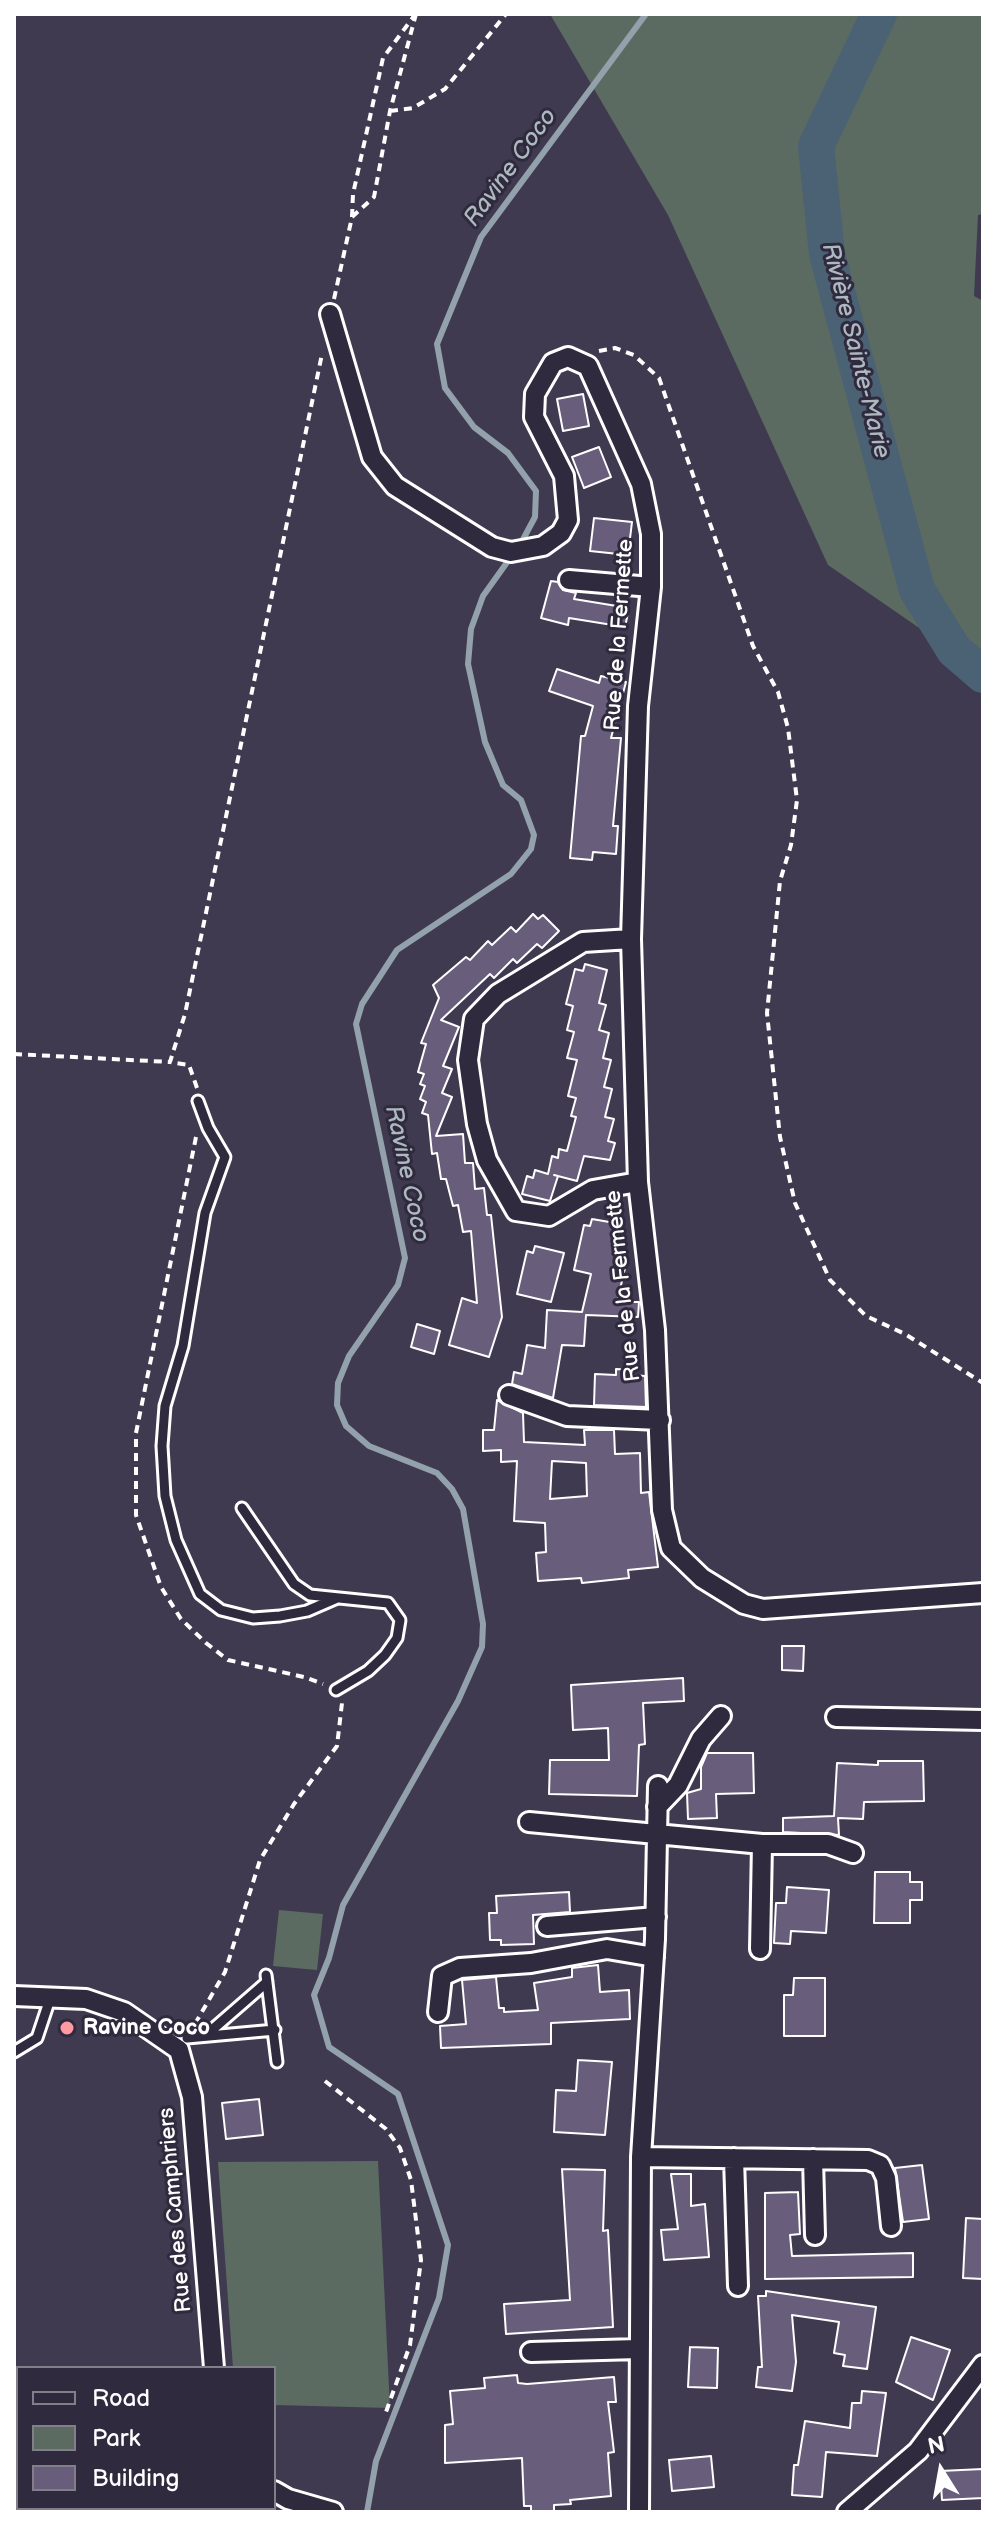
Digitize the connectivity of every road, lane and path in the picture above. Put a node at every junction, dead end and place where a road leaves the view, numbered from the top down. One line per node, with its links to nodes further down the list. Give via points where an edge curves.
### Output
1 (416, 14): 3 (path); 4 (path, via 383,58)
2 (506, 14): 3 (path, via 445,89 413,108)
3 (390, 111): 4 (path, via 374,197)
4 (352, 217): 5 (path)
5 (330, 314): 7 (street, via 364,439 383,474 492,547 520,551 543,546 568,520 564,476 534,417 535,394 553,363 568,357)
6 (324, 345): 12 (path, via 185,1014)
7 (578, 360): 9 (street, Rue de la Fermette, via 596,378 641,484 651,534); 15 (path, via 615,348 634,355 659,378 753,646 785,716 797,800 780,881 767,1013 780,1137 795,1203 830,1280 866,1316)
8 (569, 580): 9 (street)
9 (651, 587): 10 (street, Rue de la Fermette, via 638,706)
10 (631, 939): 14 (street, Rue de la Fermette); 14 (street, via 583,942 498,994 474,1019 468,1060 487,1160 516,1211 549,1216 593,1190)
11 (14, 1054): 12 (path)
12 (170, 1062): 13 (path, via 189,1065)
13 (198, 1101): 20 (lane, via 225,1157 205,1213 183,1346 165,1406 165,1496 176,1540 200,1594 221,1610 253,1618 280,1616); 21 (path, via 194,1149 136,1433 136,1515 161,1587 181,1619 206,1643 228,1660)
14 (638, 1182): 17 (street, Rue de la Fermette)
15 (983, 1383)
16 (509, 1395): 17 (street, via 567,1416)
17 (660, 1420): 19 (street, Rue de la Fermette, via 662,1510 671,1548 702,1578 744,1604 785,1609)
18 (242, 1508): 20 (lane, via 294,1584 310,1595)
19 (983, 1593)
20 (337, 1598): 21 (lane, via 388,1603 400,1620 397,1638 385,1655)
21 (336, 1690): 40 (path, via 343,1719 337,1746 260,1860 225,1972)
22 (721, 1716): 26 (street, via 701,1739 678,1785)
23 (836, 1717): 24 (street)
24 (983, 1720)
25 (658, 1786): 26 (street)
26 (657, 1807): 28 (street)
27 (529, 1822): 28 (street)
28 (656, 1836): 29 (street); 31 (street)
29 (762, 1844): 30 (street, via 828,1844); 33 (street)
30 (853, 1853)
31 (656, 1917): 32 (street); 34 (street)
32 (547, 1926)
33 (760, 1949)
34 (654, 1957): 37 (street, via 607,1949 531,1963 460,1968 442,1976); 44 (street)
35 (14, 1996): 36 (street)
36 (51, 1996): 40 (street, via 86,1999 124,2012); 41 (lane, via 37,2038)
37 (438, 2012)
38 (275, 2030): 39 (lane); 39 (lane, via 267,1978); 42 (lane)
39 (205, 2036): 40 (lane)
40 (183, 2044): 53 (street, Rue des Camphriers)
41 (14, 2052)
42 (277, 2062)
43 (325, 2081): 54 (path, via 386,2129 400,2148 413,2193 421,2260 410,2345)
44 (641, 2157): 45 (street); 50 (street)
45 (734, 2158): 46 (street); 49 (street)
46 (813, 2159): 47 (street, via 880,2165); 48 (street)
47 (891, 2226)
48 (815, 2235)
49 (738, 2286)
50 (638, 2349): 51 (street); 57 (street)
51 (531, 2352)
52 (983, 2365): 58 (street, via 918,2451)
53 (214, 2366)
54 (386, 2412)
55 (276, 2492): 56 (street)
56 (333, 2512)
57 (639, 2512)
58 (847, 2512)

